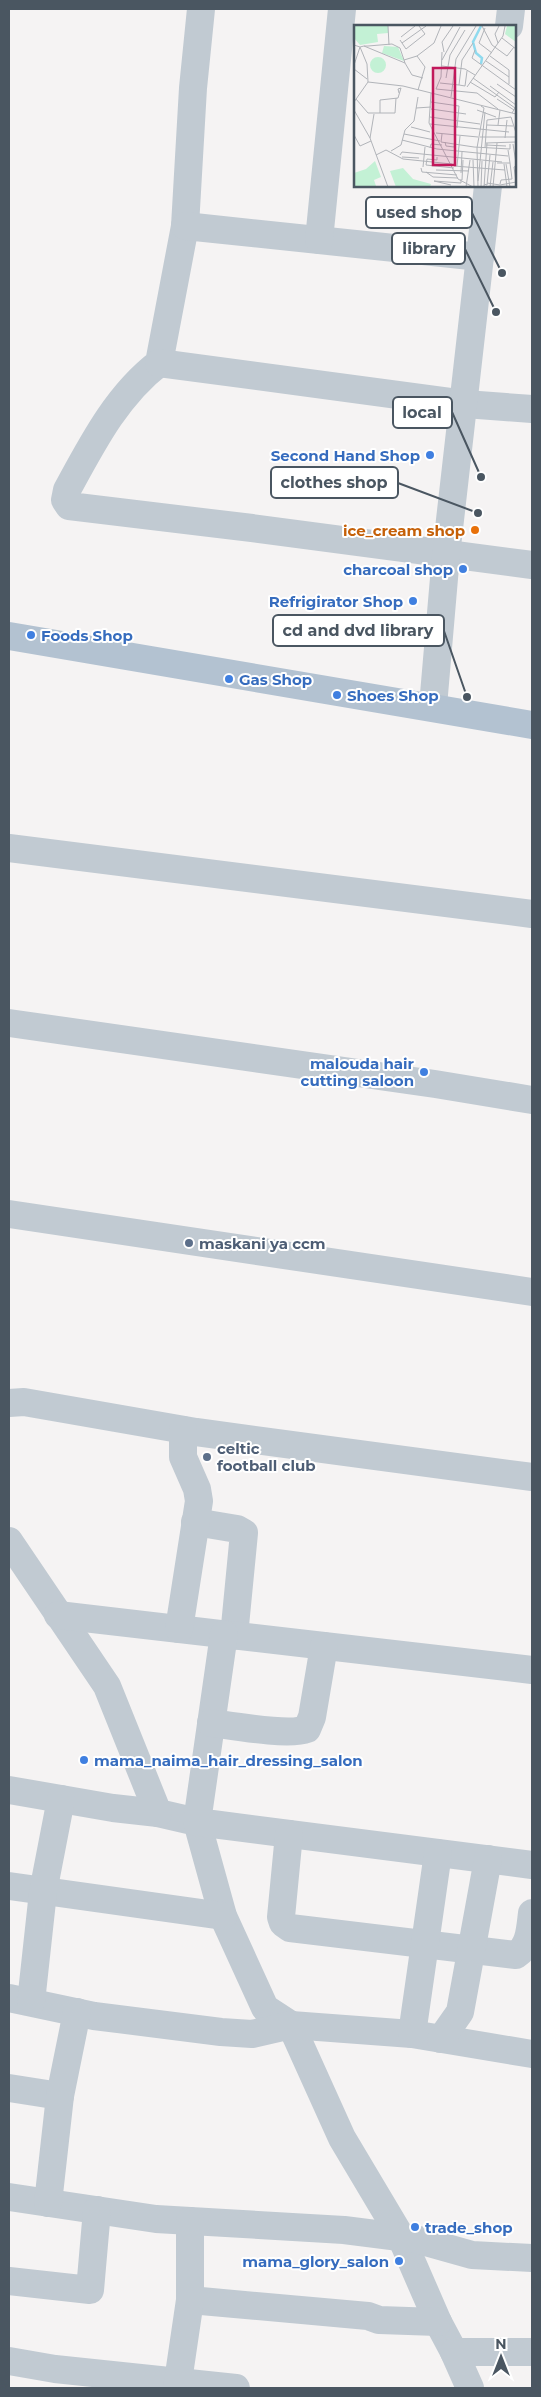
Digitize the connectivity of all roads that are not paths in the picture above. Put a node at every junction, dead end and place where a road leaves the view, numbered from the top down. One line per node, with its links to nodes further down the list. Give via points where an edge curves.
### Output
1 (201, 9): 6 (street)
2 (342, 9): 7 (street)
3 (511, 9): 4 (street)
4 (509, 25)
5 (488, 188): 8 (street)
6 (185, 226): 7 (street); 9 (street)
7 (318, 240): 8 (street)
8 (480, 258): 10 (street)
9 (159, 363): 10 (street); 12 (street, via 123,397 67,490 65,500 68,506)
10 (465, 404): 11 (street); 12 (street)
11 (532, 410)
12 (446, 555): 13 (street); 15 (street)
13 (532, 565)
14 (9, 636): 15 (main road)
15 (433, 706): 16 (main road)
16 (532, 725)
17 (9, 848): 18 (street)
18 (532, 914)
19 (9, 1023): 20 (street)
20 (532, 1100)
21 (9, 1214): 22 (street)
22 (532, 1292)
23 (9, 1403): 24 (street, via 24,1402)
24 (183, 1430): 25 (street); 26 (street, via 183,1457 199,1501)
25 (532, 1477)
26 (195, 1522): 29 (street); 30 (street, via 244,1533)
27 (9, 1541): 28 (street)
28 (58, 1615): 29 (street); 36 (street, via 108,1686)
29 (178, 1629): 30 (street)
30 (229, 1635): 31 (street); 33 (street)
31 (324, 1646): 32 (street); 33 (street, via 307,1729 284,1731)
32 (532, 1670)
33 (211, 1723): 37 (street)
34 (9, 1790): 35 (street)
35 (61, 1799): 36 (street); 43 (street)
36 (158, 1813): 37 (street)
37 (197, 1822): 38 (street); 45 (street)
38 (289, 1834): 39 (street); 46 (street, via 280,1902 283,1923 290,1928)
39 (438, 1852): 40 (street); 46 (street)
40 (488, 1859): 41 (street); 47 (street)
41 (532, 1865)
42 (9, 1886): 43 (street)
43 (43, 1892): 45 (street); 48 (street)
44 (532, 1913): 47 (street, via 527,1941 516,1955)
45 (223, 1916): 50 (street, via 265,2008)
46 (424, 1942): 47 (street); 51 (street)
47 (473, 1949): 52 (street, via 460,2012)
48 (20, 2000): 49 (street)
49 (77, 2012): 50 (street, via 252,2034); 55 (street)
50 (291, 2025): 51 (street); 60 (street, via 342,2138)
51 (412, 2034): 52 (street)
52 (441, 2039): 53 (street)
53 (532, 2054)
54 (9, 2088): 55 (street)
55 (60, 2096): 57 (street)
56 (9, 2198): 57 (street)
57 (48, 2203): 58 (street)
58 (97, 2210): 59 (street); 62 (street, via 90,2290)
59 (190, 2221): 60 (street, via 344,2230); 63 (street)
60 (401, 2237): 61 (street, via 472,2255); 64 (street)
61 (532, 2258)
62 (9, 2281)
63 (190, 2300): 64 (street, via 368,2316 379,2320); 69 (street)
64 (438, 2322): 65 (street)
65 (454, 2352): 66 (street); 71 (street)
66 (532, 2352)
67 (9, 2362): 68 (street)
68 (80, 2380): 69 (street)
69 (178, 2385): 70 (street)
70 (236, 2388)
71 (468, 2388)

